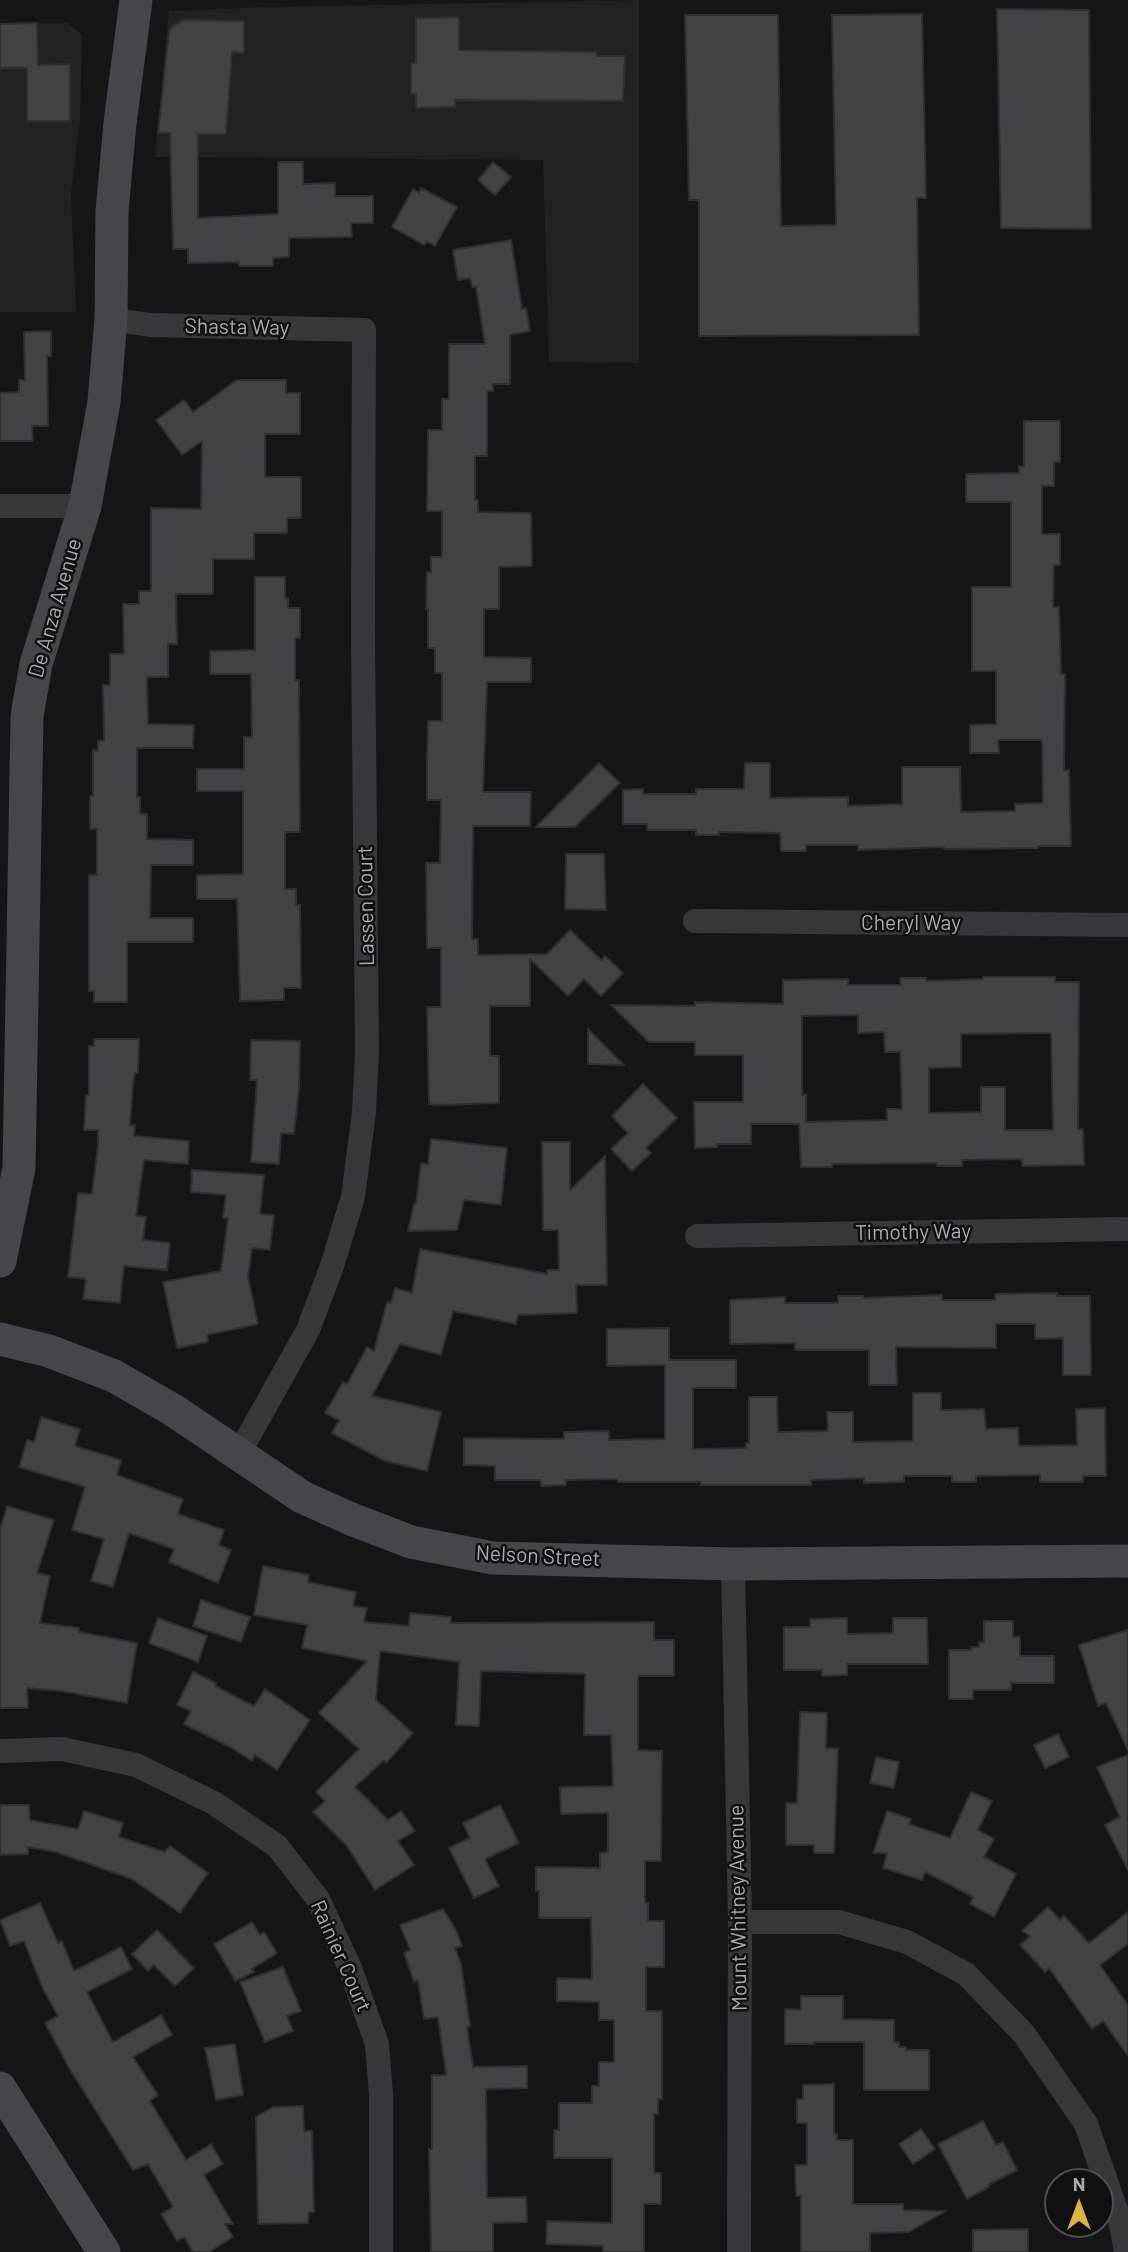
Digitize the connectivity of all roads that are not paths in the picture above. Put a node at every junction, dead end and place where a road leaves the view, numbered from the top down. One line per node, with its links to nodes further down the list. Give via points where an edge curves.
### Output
1 (136, 0): 2 (street, De Anza Avenue, via 112,212)
2 (111, 319): 3 (street, Shasta Way, via 150,325); 5 (street, De Anza Avenue, via 104,402)
3 (371, 324): 13 (street, Lassen Court, via 363,632 368,1051 364,1112 352,1197 327,1279 308,1330)
4 (0, 506): 5 (street)
5 (85, 506): 6 (street, De Anza Avenue, via 36,664)
6 (12, 858): 11 (street, De Anza Avenue, via 19,1168)
7 (695, 921): 8 (street, Cheryl Way)
8 (1128, 925)
9 (1128, 1229): 10 (street, Timothy Way)
10 (697, 1236)
11 (0, 1261)
12 (0, 1339): 13 (street, Nelson Street, via 49,1351 114,1376)
13 (238, 1455): 15 (street, Nelson Street, via 303,1497 411,1542 493,1558)
14 (1128, 1561): 15 (street, Nelson Street)
15 (733, 1564): 17 (street, Mount Whitney Avenue)
16 (0, 1751): 20 (street, Rainier Court, via 62,1749 136,1765 214,1803 276,1846 318,1899 350,1968 377,2044)
17 (740, 1922): 21 (street, Mount Whitney Avenue); 22 (street, via 839,1922 907,1942 966,1974 1024,2034 1086,2124 1121,2224)
18 (0, 2088): 19 (street)
19 (104, 2252)
20 (381, 2252)
21 (739, 2252)
22 (1126, 2252)

